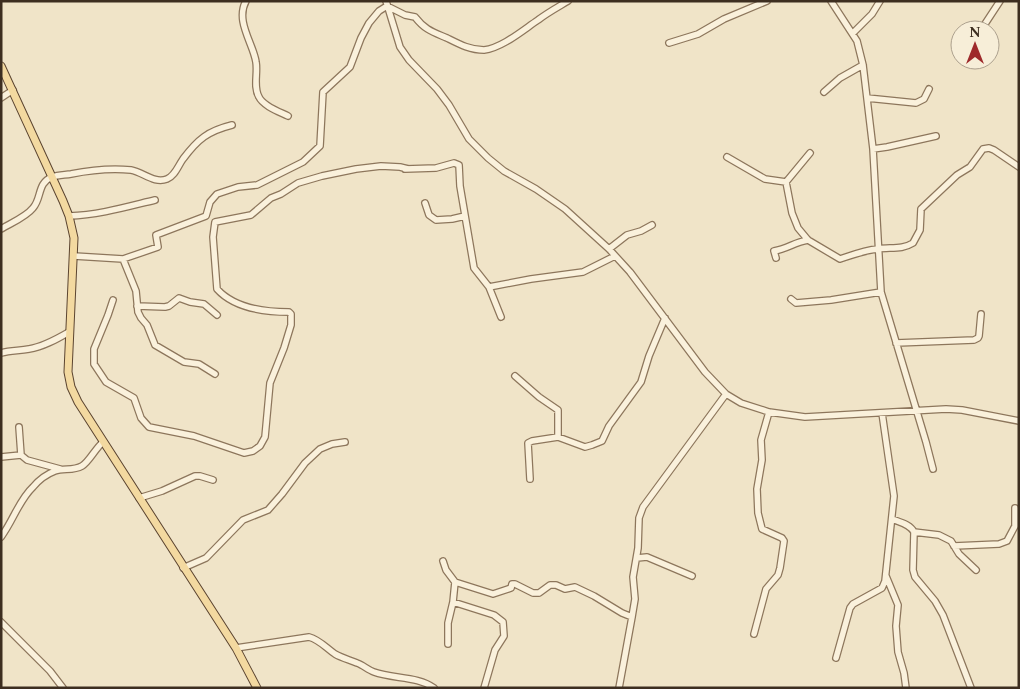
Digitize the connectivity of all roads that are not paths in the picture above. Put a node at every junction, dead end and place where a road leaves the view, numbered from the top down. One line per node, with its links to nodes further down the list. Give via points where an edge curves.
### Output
1 (246, 1): 18 (street, via 244,26 256,60 259,99)
2 (568, 1): 7 (street, via 527,30 483,50 468,48 431,32 416,17 405,15)
3 (767, 1): 10 (street, via 698,34)
4 (830, 1): 9 (street)
5 (880, 1): 9 (street)
6 (1000, 1): 8 (street)
7 (387, 3): 33 (street, via 368,23 350,67 323,92 320,146 302,162 257,185 217,194 210,202 207,214); 39 (street, via 400,48 437,89 469,139 504,171 566,209)
8 (988, 20)
9 (853, 33): 11 (street)
10 (669, 43)
11 (863, 65): 15 (street); 17 (street)
12 (1, 66): 14 (main road)
13 (929, 89): 17 (street, via 924,99 916,103)
14 (13, 90): 16 (street); 27 (main road)
15 (824, 92)
16 (1, 98)
17 (867, 98): 21 (street)
18 (288, 116)
19 (232, 125): 27 (street, via 209,132 173,175 164,180 132,170 109,169)
20 (936, 136): 21 (street)
21 (872, 149): 38 (street)
22 (810, 153): 28 (street)
23 (727, 157): 28 (street, via 764,179)
24 (1019, 167): 38 (street, via 994,150 983,149 970,167 957,175 922,209 920,230 913,243 902,248)
25 (400, 169): 26 (street)
26 (408, 169): 32 (street, via 459,165); 35 (street, via 381,166 322,176 298,183 270,198 251,216 218,221)
27 (52, 177): 31 (main road); 36 (street, via 42,185 32,210)
28 (786, 182): 37 (street, via 794,222)
29 (155, 200): 31 (street)
30 (425, 203): 32 (street, via 429,215 436,220)
31 (69, 216): 40 (main road)
32 (466, 216): 44 (street, via 474,268)
33 (201, 218): 35 (street); 43 (street, via 156,235 158,247)
34 (652, 224): 39 (street, via 627,235)
35 (213, 225): 47 (street, via 217,289 256,310 291,314 284,348 270,382 265,437 260,446 248,453 236,452 194,436 149,426 141,418 134,398 106,382 94,364 94,349)
36 (1, 228)
37 (808, 240): 38 (street, via 840,259); 42 (street, via 774,251)
38 (878, 248): 45 (street)
39 (609, 249): 41 (street)
40 (74, 256): 43 (street); 53 (main road)
41 (615, 256): 44 (street, via 583,272); 52 (street)
42 (776, 258)
43 (123, 259): 48 (street, via 136,291)
44 (489, 287): 51 (street)
45 (881, 292): 46 (street, via 796,303); 54 (street)
46 (791, 299)
47 (112, 300)
48 (137, 306): 50 (street, via 165,307 183,298 204,304); 56 (street, via 140,318 158,348)
49 (981, 314): 54 (street, via 979,336 974,340)
50 (217, 315)
51 (501, 317)
52 (665, 318): 58 (street, via 705,372); 64 (street, via 641,382 602,441 585,446)
53 (69, 332): 55 (street, via 43,345); 65 (main road, via 71,386)
54 (896, 344): 59 (street)
55 (2, 352)
56 (215, 374)
57 (515, 376): 64 (street, via 558,410)
58 (726, 394): 60 (street, via 741,403); 79 (street, via 643,507)
59 (916, 411): 61 (street); 62 (street, via 962,410); 69 (street)
60 (769, 412): 61 (street, via 805,417); 89 (street, via 761,440 763,455 758,479 758,513 762,529 782,538 784,552 778,575 766,589)
61 (882, 413): 75 (street, via 893,487)
62 (1019, 421)
63 (19, 427): 67 (street)
64 (558, 437): 71 (street, via 528,444)
65 (102, 442): 70 (street, via 81,466); 73 (main road)
66 (345, 442): 81 (street, via 320,449 268,510 243,520 206,558)
67 (21, 455): 68 (street); 70 (street, via 27,460)
68 (1, 457)
69 (932, 469)
70 (62, 470): 77 (street, via 48,475 32,488)
71 (530, 479)
72 (213, 480): 73 (street, via 195,476)
73 (139, 498): 81 (main road)
74 (1015, 508): 78 (street, via 1015,526 1007,541)
75 (892, 519): 76 (street, via 902,522); 84 (street)
76 (914, 532): 78 (street, via 939,535); 99 (street, via 915,577 943,614)
77 (1, 537)
78 (954, 546): 82 (street)
79 (636, 558): 83 (street, via 647,557); 87 (street)
80 (443, 561): 85 (street)
81 (183, 568): 91 (main road)
82 (976, 570)
83 (692, 576)
84 (886, 576): 92 (street, via 882,588 850,608); 98 (street, via 898,605 898,652)
85 (455, 582): 86 (street); 87 (street, via 494,594 511,588 512,584 533,593 539,593 550,585 565,590 575,587)
86 (454, 602): 90 (street, via 448,622); 96 (street, via 494,615 503,622 504,636 495,650)
87 (632, 617): 97 (street)
88 (1, 622): 93 (street)
89 (754, 634)
90 (448, 644)
91 (236, 648): 94 (main road); 95 (street, via 309,637 336,655 374,672 428,683)
92 (836, 658)
93 (63, 688)
94 (257, 688)
95 (434, 688)
96 (484, 688)
97 (619, 688)
98 (906, 688)
99 (971, 688)

